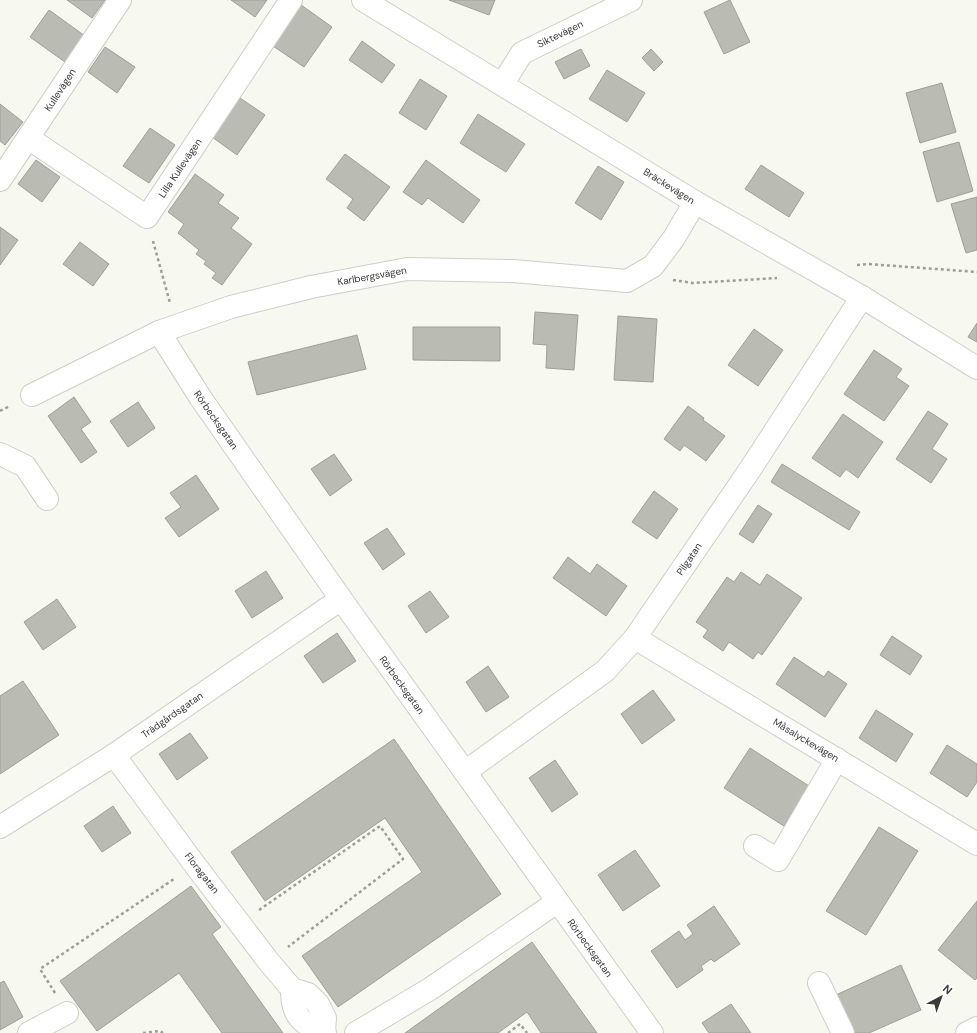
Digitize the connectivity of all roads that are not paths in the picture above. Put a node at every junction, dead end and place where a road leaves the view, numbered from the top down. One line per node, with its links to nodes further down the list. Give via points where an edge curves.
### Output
1 (120, 0): 6 (street, Kullevägen)
2 (291, 0): 6 (street, Lilla Kullevägen, via 147,217)
3 (363, 0): 5 (street, Bräckevägen)
4 (631, 0): 5 (street, Siktevägen, via 522,53)
5 (503, 83): 8 (street, Bräckevägen)
6 (28, 138): 7 (street, Kullevägen)
7 (0, 180)
8 (695, 202): 9 (street, Bräckevägen); 10 (street, Karlbergsvägen, via 654,266 627,282 513,271 407,269 311,287 231,307)
9 (862, 297): 11 (street, Bräckevägen); 16 (street, Pilgatan, via 751,468)
10 (167, 329): 12 (street, Karlbergsvägen); 15 (street, Rörbecksgatan, via 200,397)
11 (977, 368)
12 (32, 395)
13 (0, 454): 14 (street, via 25,466)
14 (46, 499)
15 (341, 599): 17 (street, Trädgårdsgatan); 19 (street, Rörbecksgatan)
16 (635, 638): 18 (street, Måsalyckevägen); 19 (street, Pilgatan, via 605,671)
17 (114, 755): 20 (street, Trädgårdsgatan); 27 (street, Floragatan, via 195,865 292,989 292,1003 297,1016 308,1025)
18 (837, 759): 21 (street, Måsalyckevägen); 22 (street, via 778,860)
19 (464, 772): 23 (street, Rörbecksgatan)
20 (0, 827)
21 (977, 844)
22 (755, 846)
23 (557, 902): 29 (street, via 430,989); 30 (street, Rörbecksgatan)
24 (819, 983): 31 (street)
25 (67, 1013): 28 (street)
26 (977, 1028): 32 (street)
27 (324, 1032)
28 (29, 1033)
29 (356, 1033)
30 (652, 1033)
31 (843, 1033)
32 (967, 1033)

